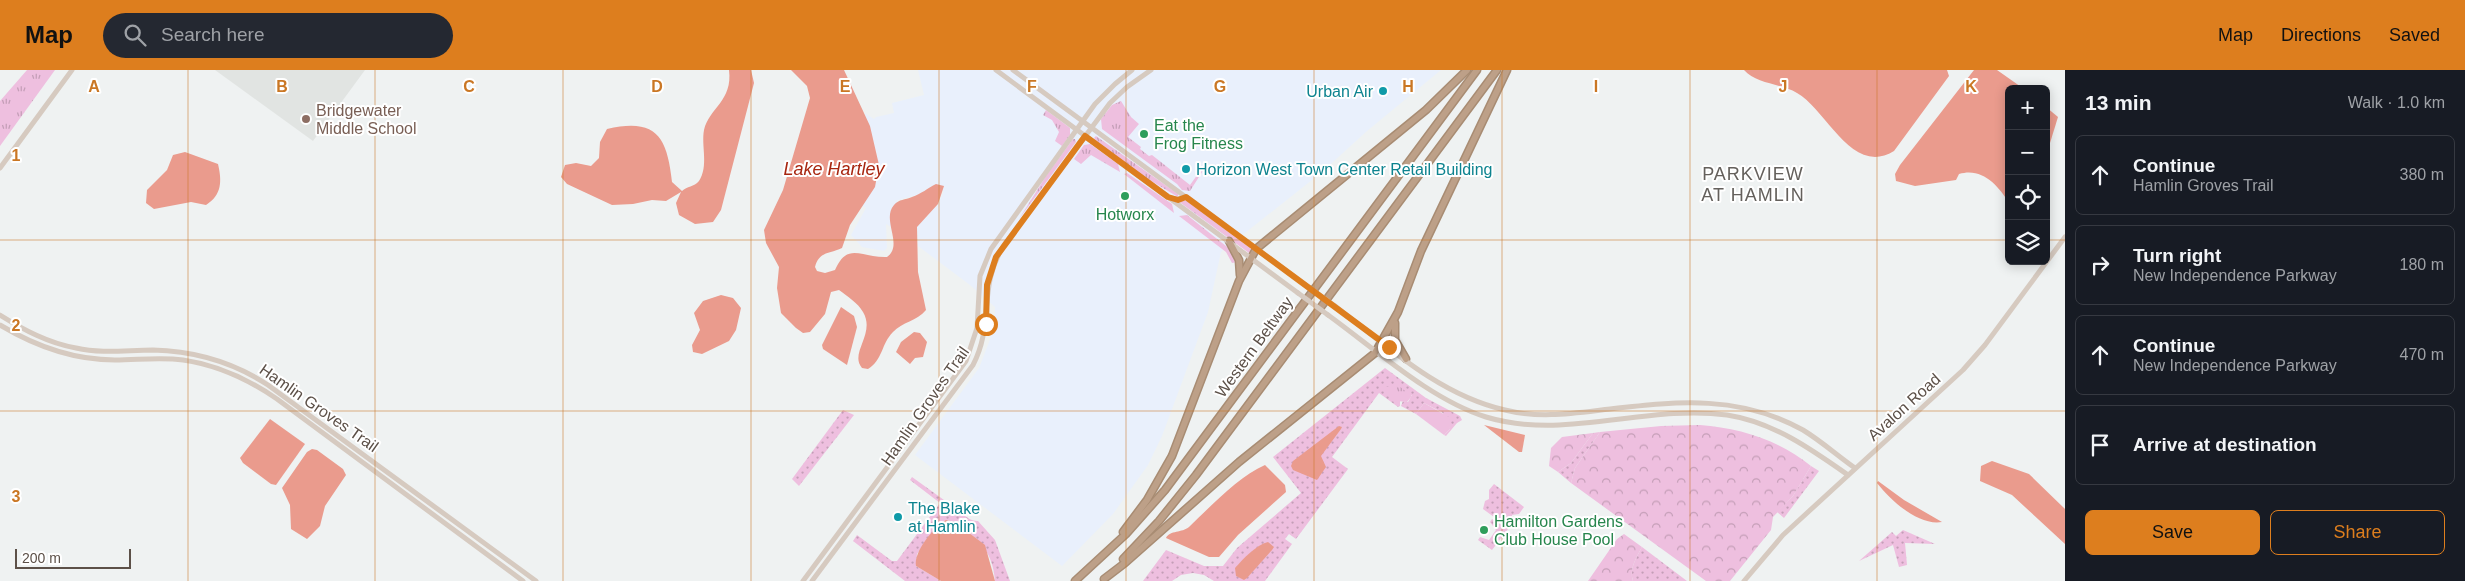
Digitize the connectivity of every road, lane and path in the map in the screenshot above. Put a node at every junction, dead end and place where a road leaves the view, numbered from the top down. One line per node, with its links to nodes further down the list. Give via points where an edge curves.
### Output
1 (72, 70): 14 (street)
2 (996, 70): 12 (street)
3 (1013, 70): 10 (street)
4 (1132, 70): 10 (street, Hamlin Groves Trail, via 1107,91)
5 (1151, 70): 11 (street, Hamlin Groves Trail, via 1120,93)
6 (1467, 70): 19 (highway, via 1426,110)
7 (1477, 70): 34 (highway, Western Beltway, via 1170,483)
8 (1497, 70): 35 (highway, Western Beltway, via 1196,475 1159,521)
9 (1507, 70): 22 (highway, via 1421,251)
10 (1083, 121): 11 (street); 12 (street, Hamlin Groves Trail)
11 (1091, 128): 13 (street, Hamlin Groves Trail); 16 (street)
12 (1077, 130): 13 (street); 38 (street, Hamlin Groves Trail, via 987,257 978,286 977,328 966,361)
13 (1085, 136): 15 (street); 39 (street, Hamlin Groves Trail, via 996,257 987,285 985,332 973,365)
14 (0, 168)
15 (1168, 197): 16 (street, via 1178,200); 18 (street)
16 (1186, 197): 19 (street)
17 (2065, 237): 32 (street, Avalon Road, via 1974,359)
18 (1229, 241): 20 (street); 21 (highway, via 1239,260)
19 (1256, 249): 20 (highway); 25 (street, bridge)
20 (1251, 258): 21 (highway); 26 (street, bridge)
21 (1239, 281): 34 (highway, via 1172,456 1147,500)
22 (1398, 312): 25 (highway); 27 (highway, via 1394,337)
23 (0, 315): 28 (street, Hamlin Groves Trail, via 33,334 66,346 97,351 152,350 195,354 231,365)
24 (0, 324): 29 (street, Hamlin Groves Trail, via 34,343 62,353 106,360 158,358 193,362 232,374)
25 (1380, 340): 26 (highway); 27 (street)
26 (1376, 350): 33 (street, via 1437,394 1486,417 1519,424 1554,426 1677,413 1729,416 1786,434); 35 (highway, via 1239,462)
27 (1406, 359): 32 (street, via 1460,395 1532,415 1683,402 1720,403 1757,411 1804,431)
28 (268, 385): 29 (street); 30 (street, Hamlin Groves Trail)
29 (264, 391): 31 (street, Hamlin Groves Trail)
30 (370, 459): 31 (street); 37 (street, Hamlin Groves Trail)
31 (366, 465): 36 (street, Hamlin Groves Trail)
32 (1855, 468): 33 (street, Avalon Road)
33 (1848, 475): 41 (street, Avalon Road, via 1783,535)
34 (1107, 553): 40 (highway, Western Beltway)
35 (1103, 580)
36 (523, 581)
37 (536, 581)
38 (803, 581)
39 (812, 581)
40 (1075, 581)
41 (1744, 581)

